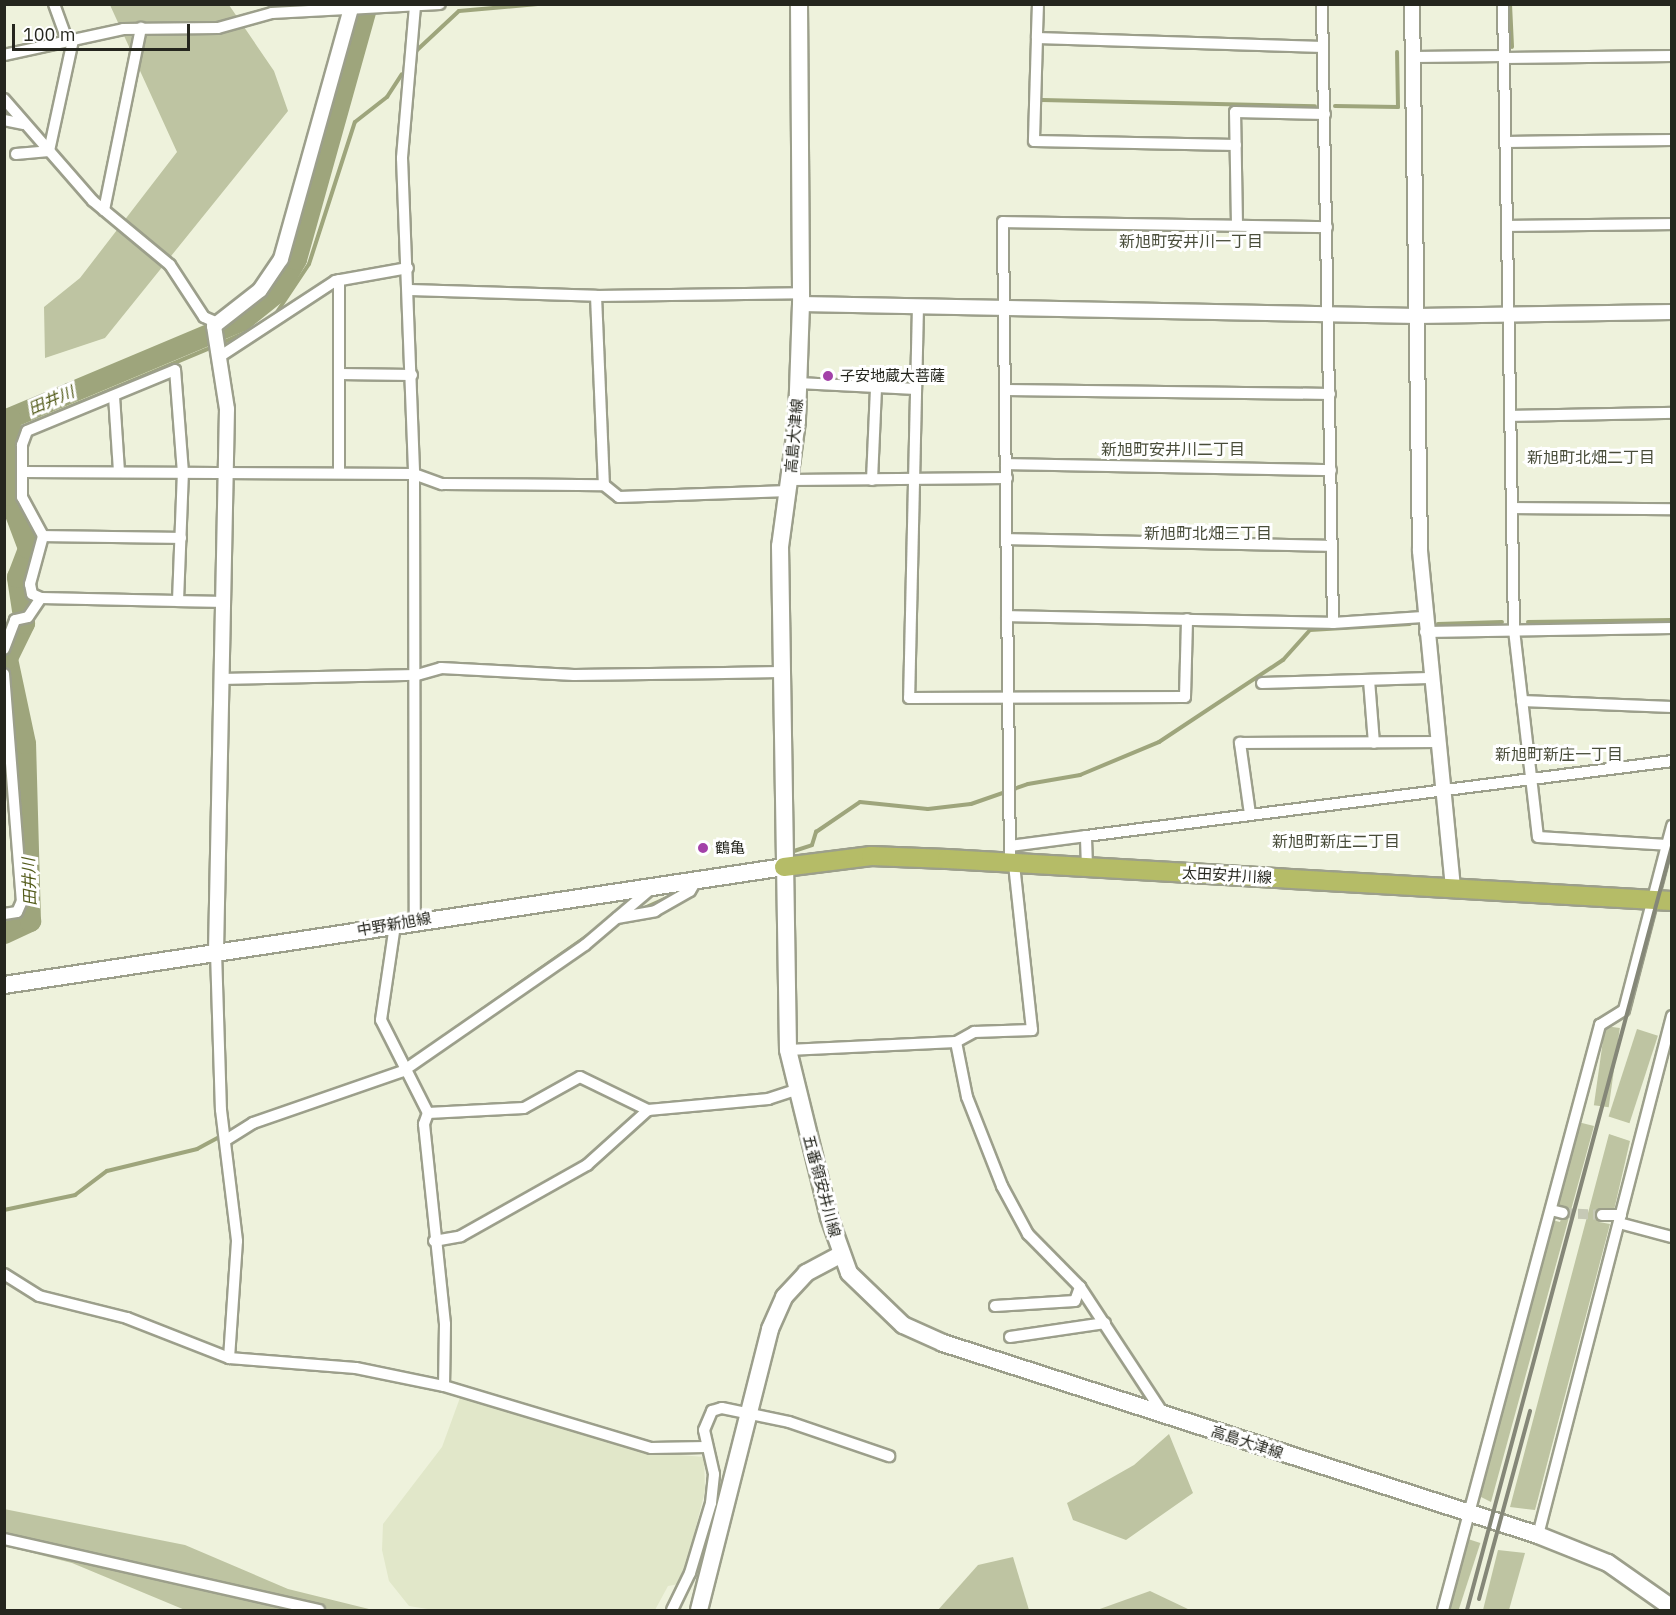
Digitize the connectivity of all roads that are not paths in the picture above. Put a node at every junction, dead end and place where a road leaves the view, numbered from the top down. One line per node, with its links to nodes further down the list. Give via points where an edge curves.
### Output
1 (54, 4): 12 (street)
2 (440, 4): 9 (street)
3 (799, 4): 36 (main road, 高島大津線)
4 (1038, 4): 11 (street)
5 (1322, 4): 13 (street)
6 (1412, 4): 16 (street)
7 (1503, 4): 17 (street)
8 (354, 6): 9 (street); 10 (street, via 273,13 218,28); 43 (street, via 281,259 260,290)
9 (414, 6): 32 (street, via 402,158)
10 (141, 28): 12 (street); 27 (street)
11 (1037, 38): 13 (street); 24 (street, via 1034,141)
12 (70, 40): 14 (street); 25 (street)
13 (1323, 47): 19 (street)
14 (4, 55)
15 (1671, 56): 17 (street)
16 (1414, 57): 17 (street); 42 (street)
17 (1504, 57): 23 (street)
18 (4, 99): 21 (street)
19 (1325, 114): 24 (street, via 1235,112); 31 (street)
20 (4, 120): 21 (street)
21 (24, 124): 25 (street)
22 (1671, 140): 23 (street)
23 (1506, 142): 30 (street)
24 (1236, 145): 29 (street)
25 (49, 151): 26 (street); 27 (street)
26 (16, 154)
27 (105, 210): 43 (street, via 170,265 204,317)
28 (1671, 224): 30 (street)
29 (1237, 225): 31 (street); 38 (street, via 1003,222)
30 (1507, 226): 41 (street)
31 (1327, 227): 40 (street)
32 (408, 268): 33 (street); 34 (street)
33 (339, 280): 44 (street, via 302,298 258,336); 45 (street)
34 (410, 290): 35 (street); 46 (street)
35 (596, 296): 36 (street); 66 (street)
36 (801, 298): 37 (street); 47 (main road, 高島大津線)
37 (918, 306): 38 (street); 49 (street)
38 (1005, 308): 40 (street); 50 (street)
39 (1671, 312): 41 (street)
40 (1328, 315): 42 (street); 51 (street)
41 (1508, 315): 42 (street); 54 (street)
42 (1417, 316): 78 (street)
43 (215, 322): 44 (street)
44 (219, 357): 60 (street, via 227,409)
45 (339, 374): 46 (street); 61 (street)
46 (412, 375): 62 (street)
47 (798, 383): 48 (street); 67 (main road, 高島大津線)
48 (876, 387): 49 (street); 64 (street)
49 (916, 389): 65 (street)
50 (1006, 390): 51 (street); 55 (street)
51 (1330, 394): 56 (street)
52 (114, 396): 57 (street, via 27,431 21,446); 58 (street); 59 (street, via 175,370)
53 (1671, 413): 54 (street)
54 (1511, 416): 68 (street)
55 (1006, 464): 56 (street); 63 (street)
56 (1330, 470): 73 (street)
57 (23, 472): 58 (street); 70 (street, via 22,497)
58 (119, 472): 59 (street)
59 (183, 473): 60 (street); 71 (street)
60 (225, 473): 61 (street); 76 (street)
61 (339, 473): 62 (street)
62 (414, 474): 66 (street, via 442,484); 87 (street)
63 (1007, 478): 65 (street); 72 (street)
64 (872, 480): 65 (street); 67 (street, via 822,476)
65 (914, 480): 92 (street, via 909,698)
66 (604, 485): 67 (street, via 619,497)
67 (790, 486): 85 (main road, 高島大津線, via 780,546)
68 (1512, 508): 69 (street); 82 (street)
69 (1671, 509)
70 (43, 536): 71 (street); 74 (street, via 30,584 32,594)
71 (181, 538): 75 (street)
72 (1007, 539): 73 (street); 77 (street)
73 (1332, 546): 80 (street)
74 (41, 598): 75 (street); 84 (street, via 28,617 15,620)
75 (178, 601): 76 (street)
76 (221, 602): 89 (street)
77 (1007, 616): 79 (street); 92 (street)
78 (1423, 616): 80 (street); 83 (street)
79 (1187, 619): 80 (street); 92 (street, via 1185,697)
80 (1333, 622)
81 (1671, 628): 82 (street)
82 (1514, 630): 83 (street); 93 (street)
83 (1425, 632): 88 (street)
84 (4, 649)
85 (781, 672): 87 (street, via 574,675 441,668); 105 (main road, 高島大津線)
86 (4, 674): 111 (street, via 22,901 17,912)
87 (417, 675): 89 (street); 113 (street)
88 (1429, 678): 90 (street); 95 (street)
89 (220, 679): 115 (street)
90 (1369, 680): 91 (street); 96 (street)
91 (1262, 682)
92 (1007, 698): 104 (street)
93 (1522, 701): 94 (street); 98 (street)
94 (1671, 707)
95 (1436, 742): 96 (street); 99 (street)
96 (1374, 743): 100 (street, via 1240,743)
97 (1671, 761): 98 (street)
98 (1530, 779): 99 (street); 103 (street, via 1538,837)
99 (1441, 789): 100 (street); 109 (street)
100 (1250, 814): 102 (street)
101 (1671, 826): 103 (street)
102 (1086, 836): 104 (street); 106 (street)
103 (1667, 845): 110 (street)
104 (1011, 857): 105 (main road, 太田安井川線, via 871,856); 106 (main road, 太田安井川線); 118 (street, via 1032,1030 974,1032)
105 (784, 867): 107 (main road, 中野新旭線); 119 (main road, 五番領安井川線)
106 (1087, 867): 109 (main road, 太田安井川線)
107 (697, 879): 108 (main road, 中野新旭線); 112 (street, via 690,891 655,911)
108 (655, 885): 112 (street); 113 (main road, 中野新旭線)
109 (1453, 888): 110 (main road, 太田安井川線)
110 (1663, 900): 125 (street, via 1623,1010 1600,1025)
111 (4, 914)
112 (617, 918): 120 (street)
113 (416, 919): 114 (main road, 中野新旭線)
114 (395, 925): 115 (main road, 中野新旭線); 120 (street, via 381,1020)
115 (216, 952): 116 (main road, 中野新旭線); 124 (street)
116 (4, 985)
117 (1671, 1017): 128 (street)
118 (956, 1042): 119 (street); 133 (street, via 967,1097 1002,1186 1028,1234)
119 (788, 1050): 121 (main road, 五番領安井川線)
120 (403, 1071): 123 (street); 124 (street, via 253,1123)
121 (796, 1090): 122 (street, via 768,1099); 131 (main road, 五番領安井川線)
122 (648, 1110): 123 (street, via 580,1077 524,1108); 130 (street, via 587,1165 461,1236)
123 (428, 1113): 130 (street, via 424,1124)
124 (226, 1140): 137 (street, via 237,1241)
125 (1551, 1210): 126 (street); 143 (street)
126 (1563, 1213)
127 (1602, 1215): 128 (street)
128 (1620, 1219): 129 (street); 144 (street)
129 (1671, 1237)
130 (434, 1241): 138 (street, via 445,1324)
131 (840, 1255): 139 (main road, 五番領安井川線, via 806,1273 784,1297 770,1329); 140 (main road, 高島大津線, via 865,1293 903,1325)
132 (4, 1274): 137 (street, via 39,1296 127,1318)
133 (1080, 1287): 134 (street, via 1075,1300); 135 (street)
134 (995, 1306)
135 (1105, 1323): 136 (street); 140 (street)
136 (1010, 1337)
137 (229, 1358): 138 (street, via 356,1368)
138 (444, 1386): 141 (street, via 651,1448)
139 (752, 1414): 141 (street, via 712,1410 704,1430); 142 (street); 149 (main road, 五番領安井川線)
140 (1164, 1415): 143 (main road, 高島大津線)
141 (706, 1447): 148 (street, via 714,1474 711,1503 690,1573)
142 (889, 1456)
143 (1471, 1516): 144 (main road, 高島大津線); 150 (street)
144 (1538, 1535): 146 (main road, 高島大津線, via 1608,1563)
145 (4, 1539): 147 (street)
146 (1671, 1608)
147 (319, 1611)
148 (672, 1611)
149 (699, 1611)
150 (1443, 1611)

